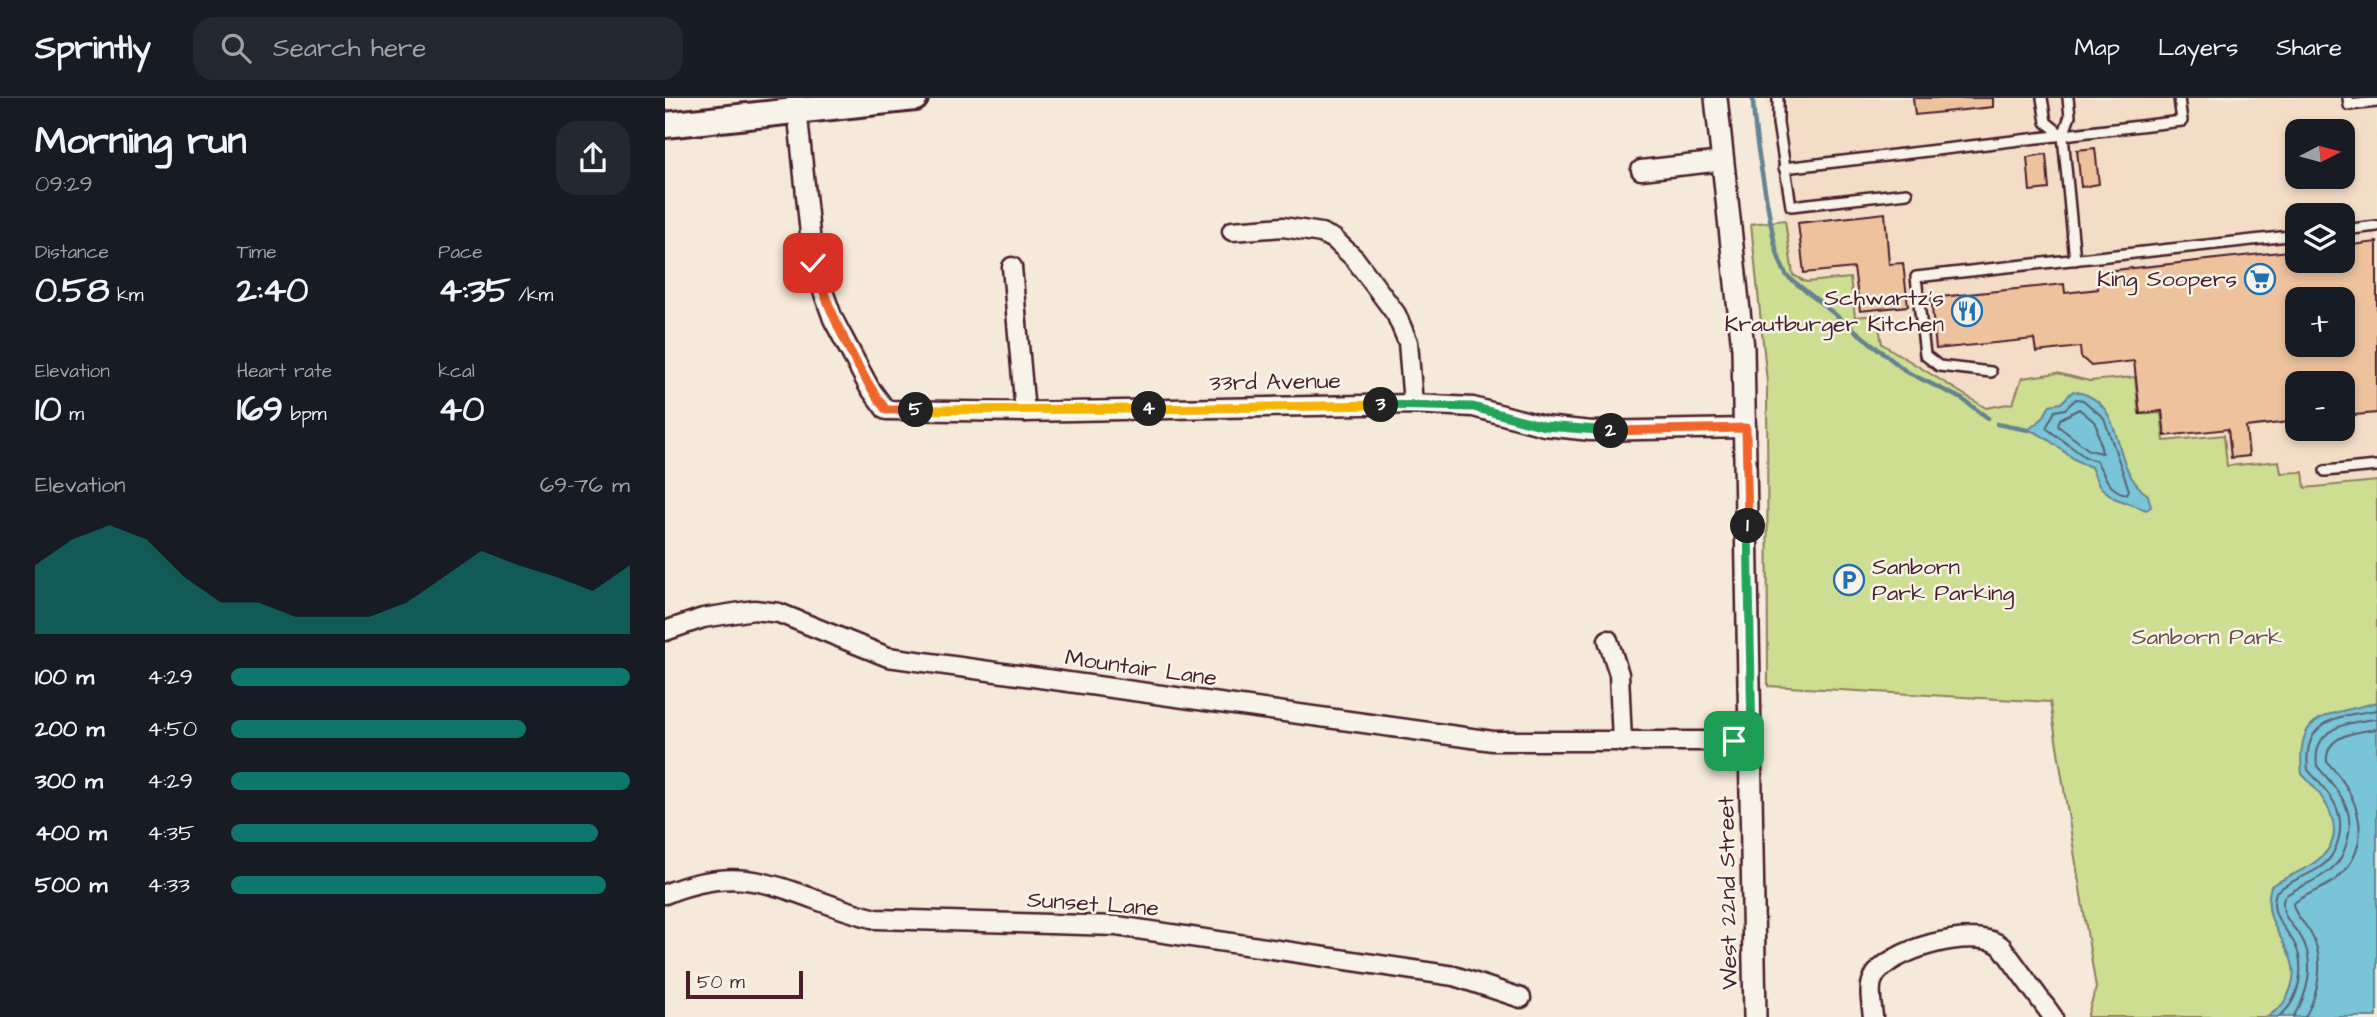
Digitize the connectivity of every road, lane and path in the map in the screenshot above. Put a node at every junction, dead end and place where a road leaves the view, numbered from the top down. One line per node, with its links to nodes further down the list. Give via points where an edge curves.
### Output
1 (915, 98): 9 (main road)
2 (1716, 98): 12 (street, West 22nd Street)
3 (1778, 98): 13 (lane)
4 (2042, 98): 11 (lane, via 2046,122)
5 (2069, 98): 11 (lane, via 2070,116)
6 (2179, 98): 11 (lane, via 2182,121)
7 (2348, 98): 8 (lane, via 2349,105)
8 (2377, 102)
9 (796, 104): 10 (main road); 24 (street, 33rd Avenue, via 813,263 833,319 886,410)
10 (665, 125)
11 (2063, 136): 13 (lane); 20 (lane)
12 (1723, 161): 14 (street); 25 (street, West 22nd Street, via 1743,348)
13 (1784, 168): 15 (lane, via 1791,206)
14 (1641, 170)
15 (1907, 193)
16 (2377, 226): 17 (lane)
17 (2355, 229)
18 (1232, 231): 23 (street, via 1283,227 1321,233 1341,245 1396,314 1408,342)
19 (2285, 236): 20 (lane)
20 (2075, 260): 22 (lane, via 1916,278 1925,355 1939,366)
21 (1011, 267): 24 (street)
22 (1991, 372)
23 (1413, 404): 24 (street, 33rd Avenue); 25 (street, 33rd Avenue, via 1473,407 1544,426 1591,432)
24 (1025, 412)
25 (1746, 428): 30 (street, West 22nd Street)
26 (2377, 466): 27 (lane)
27 (2325, 471)
28 (665, 631): 31 (street, Mountair Lane, via 703,618 754,610 779,613 888,657 1493,741)
29 (1608, 640): 31 (street, via 1619,674)
30 (1752, 741): 31 (street, Mountair Lane); 34 (street, West 22nd Street)
31 (1622, 742)
32 (665, 894): 33 (street, Sunset Lane, via 705,880 751,878 876,919 1117,926 1454,976)
33 (1521, 998)
34 (1755, 1017)
35 (1873, 1017): 36 (street, via 1870,990 1873,977 1883,966 1930,943 1979,936 2002,947)
36 (2053, 1017)

